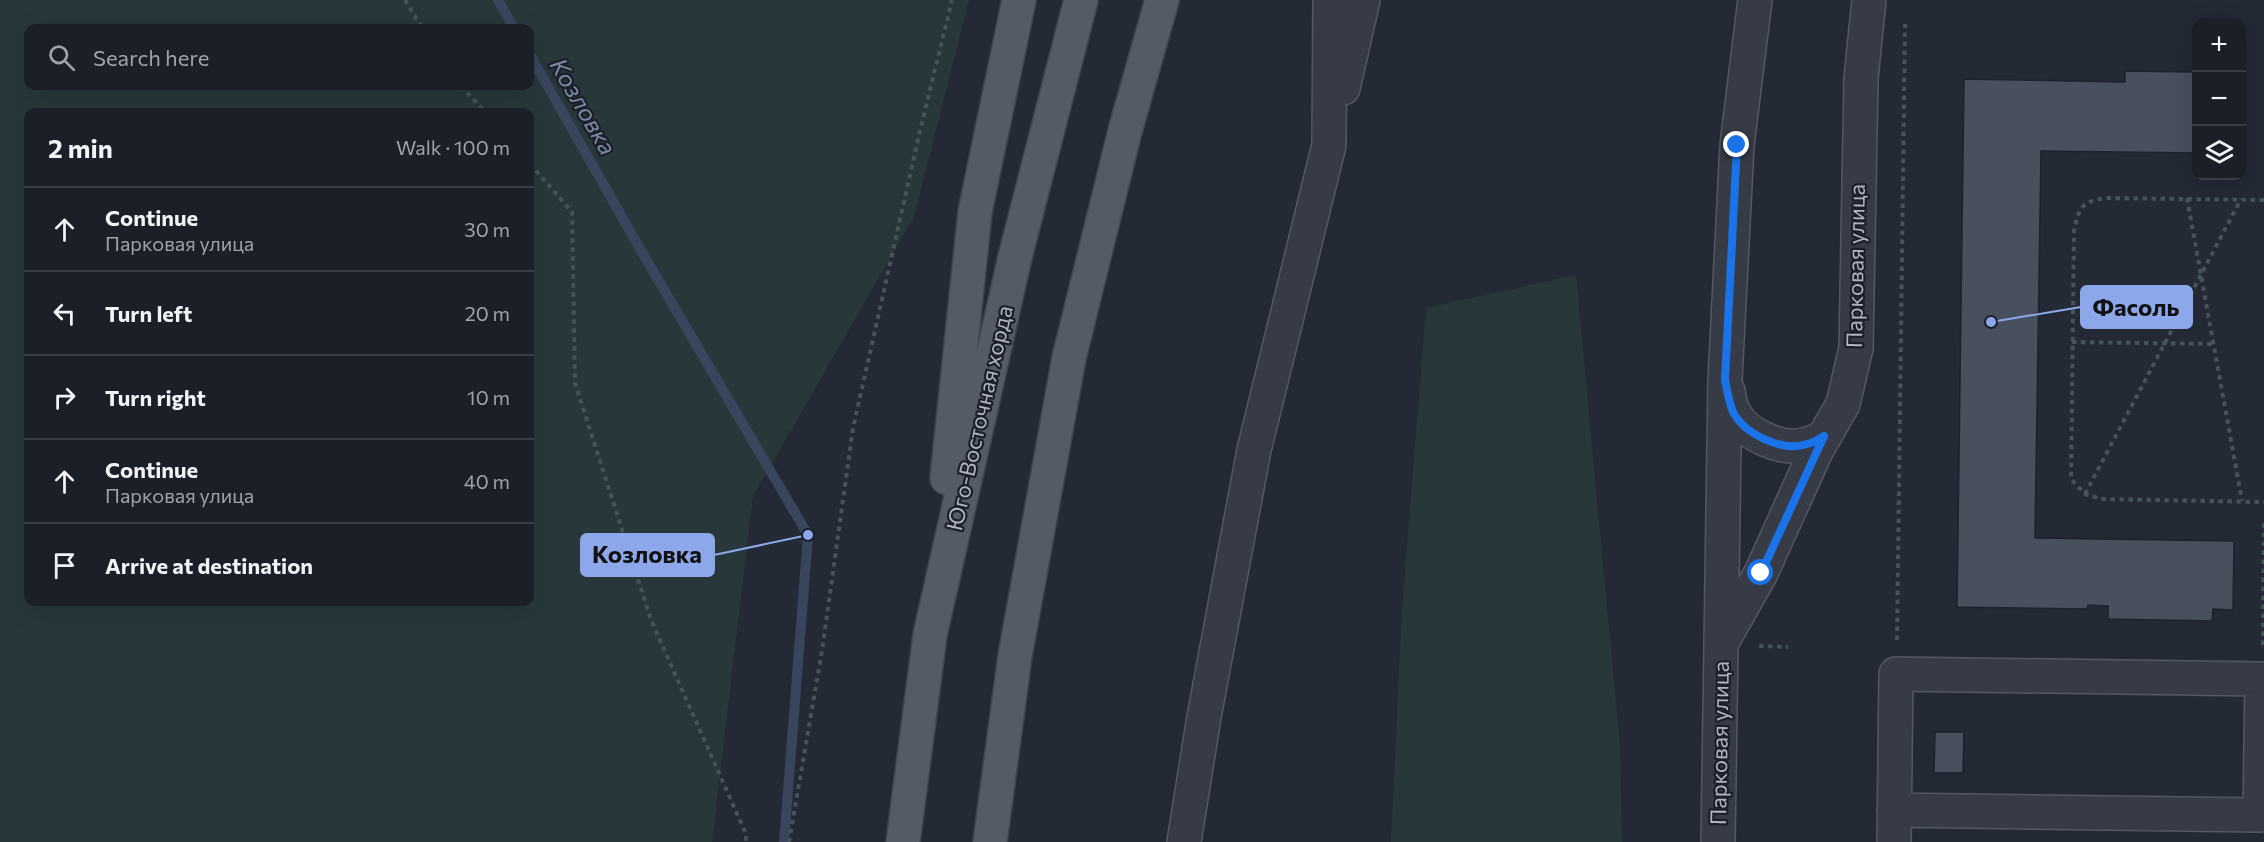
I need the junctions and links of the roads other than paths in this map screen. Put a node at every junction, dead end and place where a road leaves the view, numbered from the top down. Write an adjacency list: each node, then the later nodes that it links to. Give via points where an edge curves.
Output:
1 (1019, 0): 11 (main road, via 975,212)
2 (1081, 0): 11 (main road, Юго-Восточная хорда, via 1015,257)
3 (1162, 0): 15 (main road, via 1125,130 1069,358 1015,656)
4 (1330, 0): 8 (street)
5 (1363, 0): 8 (street)
6 (1755, 0): 9 (street, Парковая улица, via 1737,145)
7 (1869, 0): 10 (street, Парковая улица, via 1857,181 1856,348 1843,404)
8 (1329, 145): 16 (street, via 1254,450)
9 (1725, 380): 10 (street, via 1733,412 1745,428 1766,440 1806,445); 12 (street, Парковая улица)
10 (1824, 436): 12 (street, Парковая улица, via 1761,573)
11 (930, 635): 14 (main road, Юго-Восточная хорда)
12 (1720, 645): 17 (street, Парковая улица)
13 (1894, 810): 13 (street, via 1896,674 2262,679 2260,815); 18 (street)
14 (903, 842)
15 (990, 842)
16 (1184, 842)
17 (1718, 842)
18 (1894, 842)

